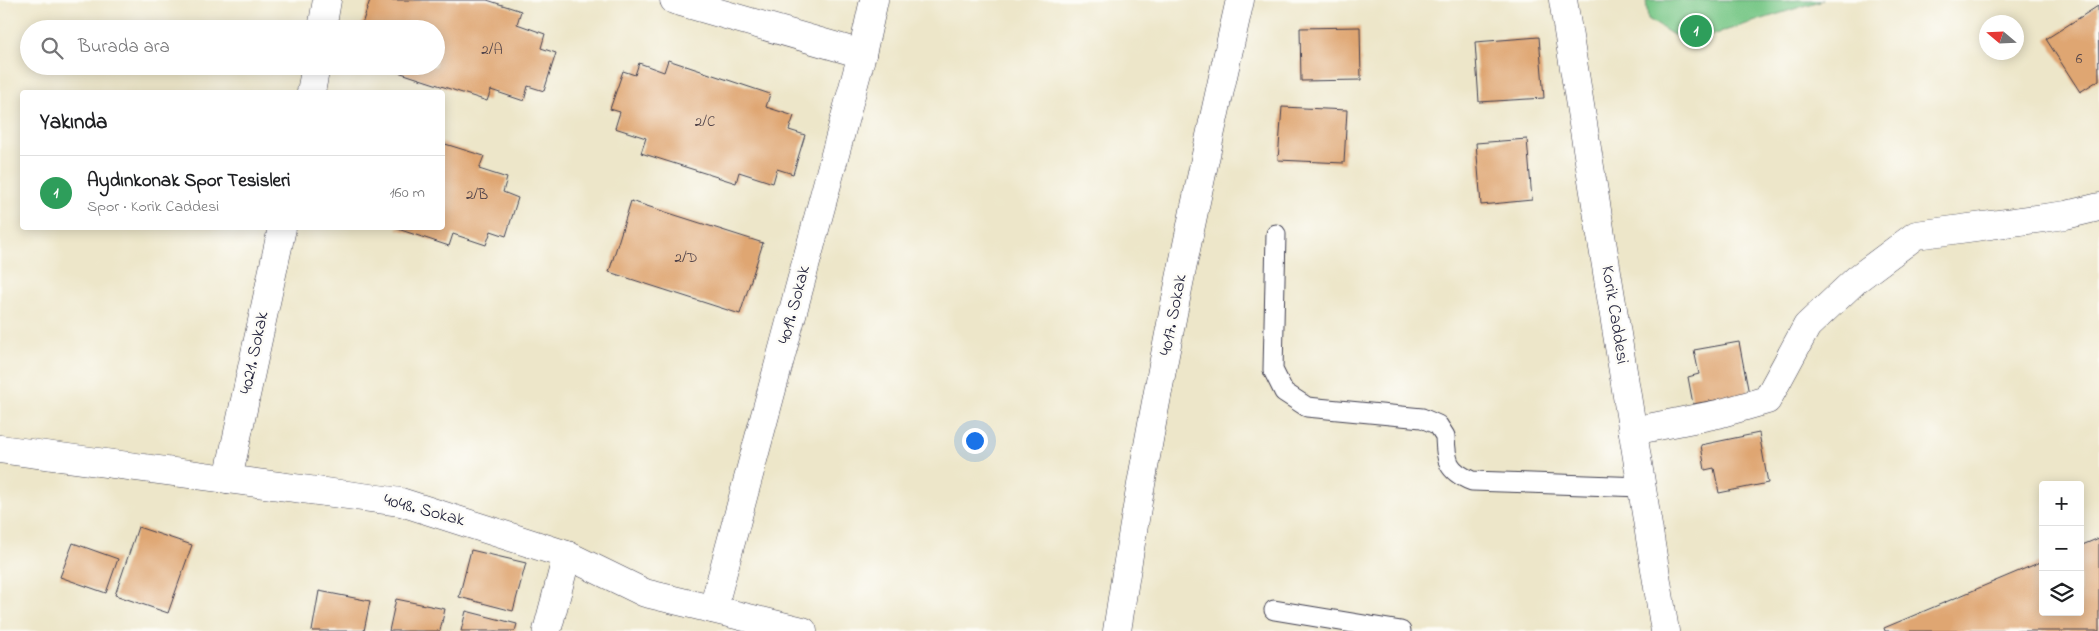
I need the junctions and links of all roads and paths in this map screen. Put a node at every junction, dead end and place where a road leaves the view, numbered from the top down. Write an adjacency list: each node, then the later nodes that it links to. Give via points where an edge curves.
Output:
1 (327, 0): 6 (street)
2 (674, 0): 7 (street)
3 (874, 0): 7 (street, 4019. Sokak)
4 (1240, 0): 22 (street, 4017. Sokak, via 1206,150 1134,518)
5 (1562, 0): 13 (street, Korik Caddesi)
6 (324, 20)
7 (862, 54): 18 (street, 4019. Sokak)
8 (314, 75): 9 (street)
9 (311, 90)
10 (2099, 207): 13 (street, via 2066,215 1916,235 1857,279 1807,326 1767,400 1718,414)
11 (282, 230): 15 (street, 4021. Sokak)
12 (1276, 234): 16 (lane, via 1273,370 1284,392 1294,401 1306,407 1431,421 1445,436 1449,464 1462,477 1472,481)
13 (1633, 431): 16 (street, Korik Caddesi)
14 (0, 449): 15 (street, 4048. Sokak)
15 (228, 479): 17 (street, 4048. Sokak, via 401,502)
16 (1642, 488): 24 (street, Korik Caddesi)
17 (567, 555): 18 (street, 4048. Sokak, via 645,592); 20 (street)
18 (713, 609): 21 (street, 4048. Sokak)
19 (1274, 610): 23 (lane)
20 (547, 631)
21 (803, 631)
22 (1116, 631)
23 (1401, 631)
24 (1665, 631)

